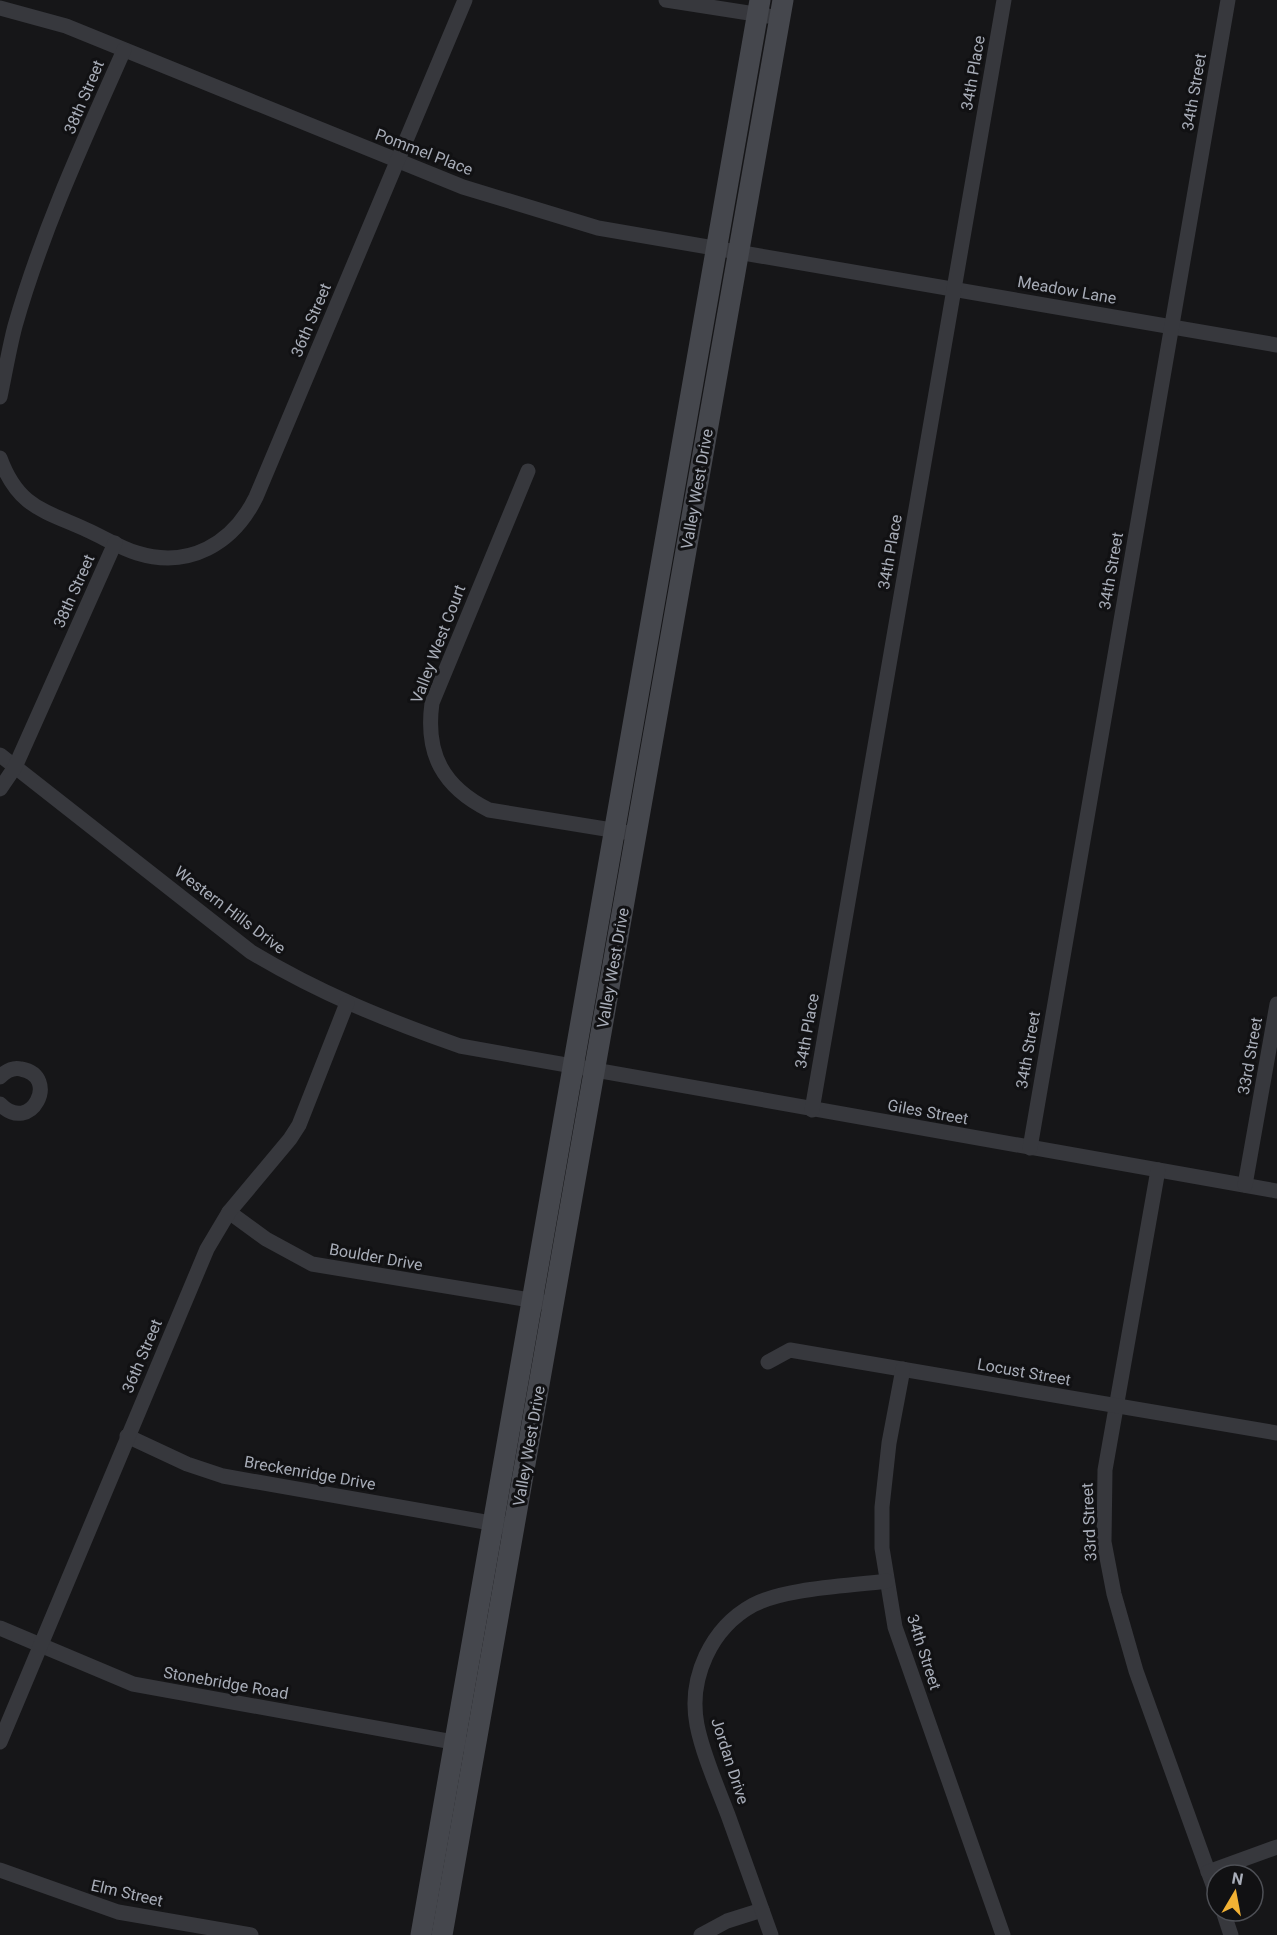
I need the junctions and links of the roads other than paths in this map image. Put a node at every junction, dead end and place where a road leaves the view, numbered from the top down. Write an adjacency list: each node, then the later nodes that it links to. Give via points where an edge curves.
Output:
1 (465, 0): 9 (street, 36th Street)
2 (666, 0): 5 (street)
3 (1004, 0): 13 (street, 34th Place)
4 (1228, 0): 14 (street, 34th Street)
5 (759, 7): 7 (street); 10 (main road, Valley West Drive)
6 (0, 8): 8 (street, Pommel Place, via 66,26)
7 (781, 9): 11 (main road, Valley West Drive)
8 (124, 50): 9 (street, Pommel Place); 16 (street, 38th Street, via 63,190 27,289)
9 (398, 161): 10 (street, Pommel Place, via 463,187 598,228); 19 (street, 36th Street, via 248,514 221,542 186,557 166,559 136,553)
10 (716, 248): 11 (street, Pommel Place); 23 (main road, Valley West Drive)
11 (739, 251): 12 (street, Pommel Place); 24 (main road, Valley West Drive)
12 (852, 270): 13 (street, Meadow Lane)
13 (954, 288): 14 (street, Meadow Lane); 33 (street, 34th Place)
14 (1172, 326): 15 (street, Meadow Lane); 34 (street, 34th Street)
15 (1277, 345)
16 (0, 397)
17 (0, 458): 19 (street, 38th Street, via 8,478 27,503)
18 (528, 471): 23 (street, Valley West Court, via 432,703 431,740 445,775 472,801 489,810)
19 (115, 543): 21 (street, 38th Street)
20 (0, 755): 21 (street, Western Hills Drive)
21 (15, 766): 22 (street, 38th Street); 25 (street, Western Hills Drive, via 251,952)
22 (0, 789)
23 (612, 831): 24 (street, Valley West Court); 28 (main road, Valley West Drive)
24 (636, 834): 30 (main road, Valley West Drive)
25 (347, 1003): 28 (street, Western Hills Drive, via 460,1046); 38 (street, 36th Street, via 298,1125)
26 (1277, 1004): 36 (street, 33rd Street)
27 (0, 1065): 29 (street)
28 (572, 1067): 30 (street, Giles Street); 39 (main road, Valley West Drive)
29 (18, 1068): 31 (street); 32 (street, via 29,1071 39,1082 37,1103 22,1113 13,1113)
30 (595, 1071): 33 (street, Giles Street); 40 (main road, Valley West Drive)
31 (0, 1077)
32 (0, 1104)
33 (812, 1110): 34 (street, Giles Street)
34 (1030, 1148): 35 (street, Giles Street)
35 (1158, 1170): 36 (street, Giles Street); 43 (street, 33rd Street)
36 (1245, 1185): 37 (street, Giles Street)
37 (1277, 1191)
38 (229, 1212): 39 (street, Boulder Drive, via 266,1239 312,1264); 45 (street, 36th Street, via 207,1250)
39 (532, 1300): 40 (street, Boulder Drive); 46 (main road, Valley West Drive)
40 (554, 1304): 47 (main road, Valley West Drive)
41 (768, 1362): 42 (street, Locust Street, via 790,1350)
42 (903, 1369): 43 (street, Locust Street); 48 (street, 34th Street, via 883,1496)
43 (1116, 1406): 44 (street, Locust Street); 55 (street, 33rd Street, via 1103,1506 1104,1542 1113,1594 1136,1671)
44 (1277, 1433)
45 (127, 1436): 46 (street, Breckenridge Drive, via 223,1476); 50 (street, 36th Street)
46 (493, 1523): 47 (street, Breckenridge Drive); 52 (main road, Valley West Drive)
47 (514, 1527): 53 (main road, Valley West Drive)
48 (887, 1581): 58 (street, Jordan Drive, via 775,1596 753,1605 726,1627 706,1655 696,1688 697,1723); 64 (street, 34th Street, via 895,1627)
49 (0, 1628): 50 (street, Stonebridge Road)
50 (40, 1645): 51 (street, 36th Street); 52 (street, Stonebridge Road, via 133,1684)
51 (0, 1742)
52 (454, 1743): 53 (street, Stonebridge Road); 60 (main road, Valley West Drive)
53 (476, 1746): 61 (main road, Valley West Drive)
54 (1277, 1847): 56 (street)
55 (1206, 1863)
56 (1233, 1863)
57 (0, 1870): 59 (street, Elm Street, via 118,1912)
58 (762, 1910): 62 (street, via 727,1921); 63 (street, Jordan Drive)
59 (251, 1935)
60 (421, 1935)
61 (442, 1935)
62 (701, 1935)
63 (771, 1935)
64 (1003, 1935)

